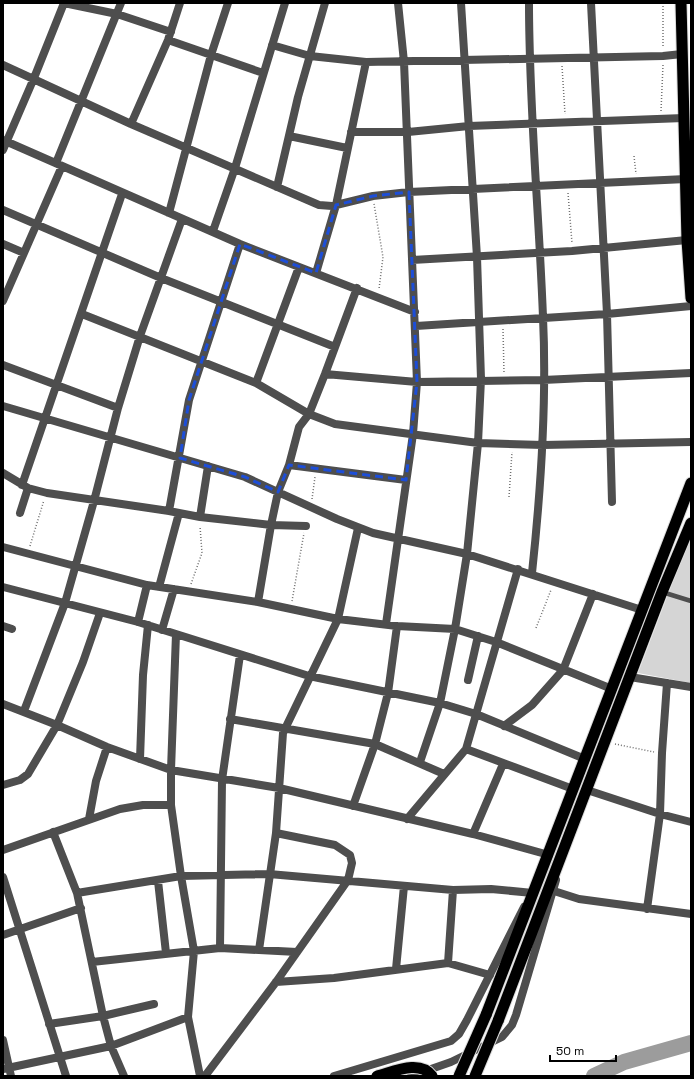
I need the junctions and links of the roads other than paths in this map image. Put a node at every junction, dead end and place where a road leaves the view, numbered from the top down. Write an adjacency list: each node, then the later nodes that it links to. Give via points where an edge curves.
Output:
1 (121, 3): 11 (street)
2 (180, 3): 12 (street)
3 (228, 3): 16 (street)
4 (285, 3): 14 (street)
5 (325, 3): 17 (street)
6 (398, 3): 22 (street)
7 (462, 3): 19 (street)
8 (529, 3): 20 (street)
9 (591, 3): 18 (street)
10 (681, 3): 15 (highway)
11 (117, 14): 12 (street); 25 (street, via 64,3); 26 (street)
12 (171, 32): 13 (street)
13 (168, 40): 16 (street); 29 (street)
14 (272, 45): 17 (street); 24 (street)
15 (682, 54): 18 (street); 27 (highway)
16 (212, 55): 24 (street); 36 (street)
17 (310, 56): 21 (street); 34 (street)
18 (593, 56): 20 (street); 28 (street)
19 (464, 59): 20 (street); 22 (street); 31 (street)
20 (529, 59): 30 (street)
21 (366, 62): 22 (street); 32 (street)
22 (404, 62): 33 (street)
23 (3, 65): 25 (street)
24 (263, 73): 40 (street)
25 (34, 78): 26 (street); 35 (street)
26 (80, 101): 29 (street); 38 (street)
27 (684, 118): 28 (street); 39 (highway)
28 (596, 120): 30 (street); 42 (street)
29 (131, 124): 36 (street)
30 (533, 124): 31 (street); 43 (street)
31 (469, 126): 33 (street); 45 (street)
32 (351, 132): 33 (street); 37 (street)
33 (408, 132): 46 (street)
34 (289, 136): 37 (street); 44 (street)
35 (4, 144): 38 (street)
36 (186, 146): 40 (street); 50 (street)
37 (347, 148): 48 (street)
38 (59, 165): 47 (street); 52 (street)
39 (689, 167): 41 (highway)
40 (235, 168): 44 (street); 53 (street)
41 (686, 179): 42 (street); 54 (highway)
42 (599, 183): 43 (street); 57 (street)
43 (535, 186): 45 (street); 60 (street)
44 (277, 187): 48 (street, via 319,205)
45 (472, 190): 46 (street); 61 (street)
46 (409, 192): 48 (street, via 373,196); 62 (street)
47 (122, 194): 50 (street); 58 (street)
48 (336, 205): 64 (street)
49 (3, 210): 52 (street)
50 (169, 213): 51 (street)
51 (182, 218): 53 (street); 65 (street)
52 (36, 224): 58 (street); 59 (street)
53 (213, 231): 56 (street)
54 (687, 240): 57 (street); 67 (highway)
55 (3, 244): 59 (street)
56 (240, 244): 63 (street); 69 (street)
57 (604, 248): 60 (street); 73 (street)
58 (102, 251): 65 (street); 72 (street)
59 (24, 252): 68 (street)
60 (539, 253): 61 (street); 74 (street)
61 (477, 257): 62 (street); 75 (street)
62 (412, 260): 71 (street)
63 (299, 267): 64 (street); 76 (street)
64 (316, 273): 66 (street)
65 (161, 278): 69 (street); 78 (street)
66 (356, 288): 71 (street); 79 (street)
67 (691, 298)
68 (3, 301)
69 (222, 302): 76 (street); 80 (street)
70 (691, 306): 73 (street)
71 (415, 312): 77 (street)
72 (82, 314): 78 (street); 89 (street)
73 (607, 314): 74 (street); 84 (street)
74 (543, 318): 75 (street); 86 (street)
75 (480, 322): 77 (street); 85 (street)
76 (278, 323): 79 (street); 88 (street)
77 (416, 326): 87 (street)
78 (140, 336): 80 (street); 91 (street)
79 (335, 347): 83 (street)
80 (202, 360): 88 (street); 100 (street, via 185,413)
81 (3, 365): 89 (street)
82 (691, 373): 84 (street)
83 (325, 374): 87 (street); 92 (street)
84 (608, 378): 86 (street); 99 (street)
85 (481, 380): 86 (street); 87 (street); 97 (street)
86 (543, 380): 98 (street)
87 (417, 382): 94 (street)
88 (256, 383): 92 (street)
89 (56, 384): 91 (street); 93 (street)
90 (3, 406): 93 (street)
91 (118, 408): 95 (street)
92 (309, 414): 94 (street, via 335,424); 101 (street, via 299,427)
93 (44, 418): 95 (street); 106 (street)
94 (413, 434): 97 (street); 104 (street)
95 (110, 437): 100 (street); 108 (street)
96 (691, 442): 99 (street)
97 (478, 443): 98 (street); 120 (street)
98 (543, 445): 99 (street); 123 (street)
99 (611, 445): 109 (street)
100 (180, 458): 102 (street); 110 (street)
101 (289, 465): 104 (street); 107 (street)
102 (208, 466): 107 (street, via 245,477); 113 (street)
103 (3, 473): 106 (street)
104 (406, 480): 118 (street)
105 (691, 483): 133 (highway)
106 (25, 486): 108 (street, via 47,493); 111 (street)
107 (278, 492): 115 (street); 117 (street)
108 (94, 501): 110 (street); 121 (street)
109 (612, 502)
110 (169, 511): 112 (street)
111 (20, 513)
112 (179, 513): 113 (street); 126 (street)
113 (200, 517): 115 (street)
114 (691, 522): 128 (highway)
115 (271, 525): 116 (street); 131 (street)
116 (306, 526)
117 (358, 528): 118 (street); 135 (street)
118 (397, 539): 120 (street); 137 (street)
119 (3, 547): 121 (street)
120 (467, 554): 122 (street); 142 (street)
121 (76, 567): 124 (street); 132 (street)
122 (518, 570): 123 (street); 146 (street)
123 (532, 574): 129 (street)
124 (147, 586): 126 (street); 136 (street)
125 (3, 587): 132 (street)
126 (159, 587): 127 (street)
127 (174, 589): 131 (street); 143 (street)
128 (662, 592): 130 (lane); 150 (highway)
129 (593, 594): 133 (street); 148 (street)
130 (691, 601)
131 (258, 602): 135 (street)
132 (65, 603): 134 (street); 158 (street)
133 (642, 610): 154 (highway)
134 (100, 612): 136 (street); 161 (street, via 81,668)
135 (338, 619): 137 (street); 149 (street)
136 (138, 622): 138 (street)
137 (386, 624): 140 (street)
138 (148, 625): 143 (street); 167 (street)
139 (3, 626): 141 (street)
140 (397, 626): 142 (street); 155 (street)
141 (12, 629)
142 (455, 629): 145 (street); 156 (street)
143 (162, 630): 144 (street)
144 (176, 634): 147 (street); 171 (street)
145 (478, 636): 146 (street); 151 (street)
146 (496, 642): 148 (street); 159 (street)
147 (240, 655): 149 (street); 160 (street)
148 (563, 670): 154 (street); 162 (street, via 532,705)
149 (309, 676): 155 (street); 163 (street)
150 (630, 677): 152 (street); 177 (highway)
151 (468, 680)
152 (667, 683): 153 (street); 180 (street)
153 (691, 687)
154 (612, 689): 168 (highway)
155 (388, 693): 156 (street); 164 (street)
156 (440, 703): 159 (street); 169 (street)
157 (3, 704): 158 (street)
158 (24, 711): 161 (street)
159 (476, 714): 162 (street); 166 (street)
160 (230, 719): 163 (street); 173 (street)
161 (57, 725): 165 (street); 174 (street, via 28,774 20,780)
162 (504, 726): 168 (street)
163 (285, 728): 164 (street); 175 (street)
164 (375, 744): 169 (street); 179 (street)
165 (107, 747): 167 (street); 181 (street, via 96,780)
166 (466, 749): 170 (street); 172 (street)
167 (140, 759): 171 (street)
168 (585, 759): 176 (highway)
169 (420, 762): 172 (street)
170 (503, 764): 176 (street); 186 (street)
171 (171, 770): 173 (street); 178 (street)
172 (444, 774): 182 (street)
173 (222, 780): 175 (street); 190 (street)
174 (3, 785)
175 (279, 788): 179 (street); 185 (street)
176 (573, 789): 188 (highway)
177 (587, 790): 180 (street); 189 (highway)
178 (171, 805): 181 (street, via 133,806); 192 (street)
179 (353, 806): 182 (street)
180 (660, 814): 183 (street); 202 (street)
181 (89, 819): 184 (street)
182 (407, 819): 186 (street)
183 (691, 822)
184 (52, 832): 187 (street); 199 (street)
185 (276, 833): 191 (street); 195 (street, via 329,843 341,848 351,859 352,868)
186 (473, 834): 188 (street)
187 (3, 850)
188 (549, 855): 200 (highway)
189 (559, 860): 198 (street); 233 (highway, bridge)
190 (222, 874): 191 (street); 192 (street); 206 (street)
191 (269, 874): 195 (street); 207 (street)
192 (180, 876): 194 (street); 208 (street)
193 (3, 877): 204 (street)
194 (158, 880): 199 (street); 210 (street)
195 (348, 880): 196 (street); 209 (street)
196 (404, 886): 197 (street); 213 (street)
197 (453, 890): 200 (street, via 491,889); 212 (street)
198 (554, 891): 202 (street); 230 (street, via 516,1015 506,1033 451,1062)
199 (77, 893): 201 (street)
200 (533, 893): 214 (street, via 514,924); 232 (highway, bridge, via 486,1015)
201 (81, 908): 204 (street); 211 (street)
202 (647, 909): 203 (street)
203 (691, 914)
204 (19, 929): 205 (street); 219 (street)
205 (3, 935)
206 (220, 948): 207 (street); 208 (street)
207 (259, 950): 209 (street)
208 (194, 951): 210 (street); 218 (street)
209 (296, 952): 215 (street)
210 (166, 953): 211 (street)
211 (92, 962): 217 (street)
212 (448, 963): 213 (street); 214 (street)
213 (396, 969): 215 (street, via 334,978)
214 (490, 975): 228 (street, via 459,1034 451,1041)
215 (276, 982): 227 (street)
216 (154, 1004): 217 (street)
217 (103, 1016): 219 (street); 221 (street)
218 (188, 1017): 221 (street); 226 (street)
219 (49, 1024): 222 (street)
220 (3, 1040): 223 (street)
221 (111, 1046): 222 (street); 225 (street)
222 (60, 1057): 223 (street); 224 (street)
223 (8, 1071)
224 (66, 1076)
225 (124, 1076)
226 (200, 1076)
227 (205, 1076)
228 (334, 1076)
229 (377, 1076): 231 (highway, bridge, via 416,1067 429,1072)
230 (411, 1076)
231 (432, 1076)
232 (459, 1076)
233 (475, 1076)

